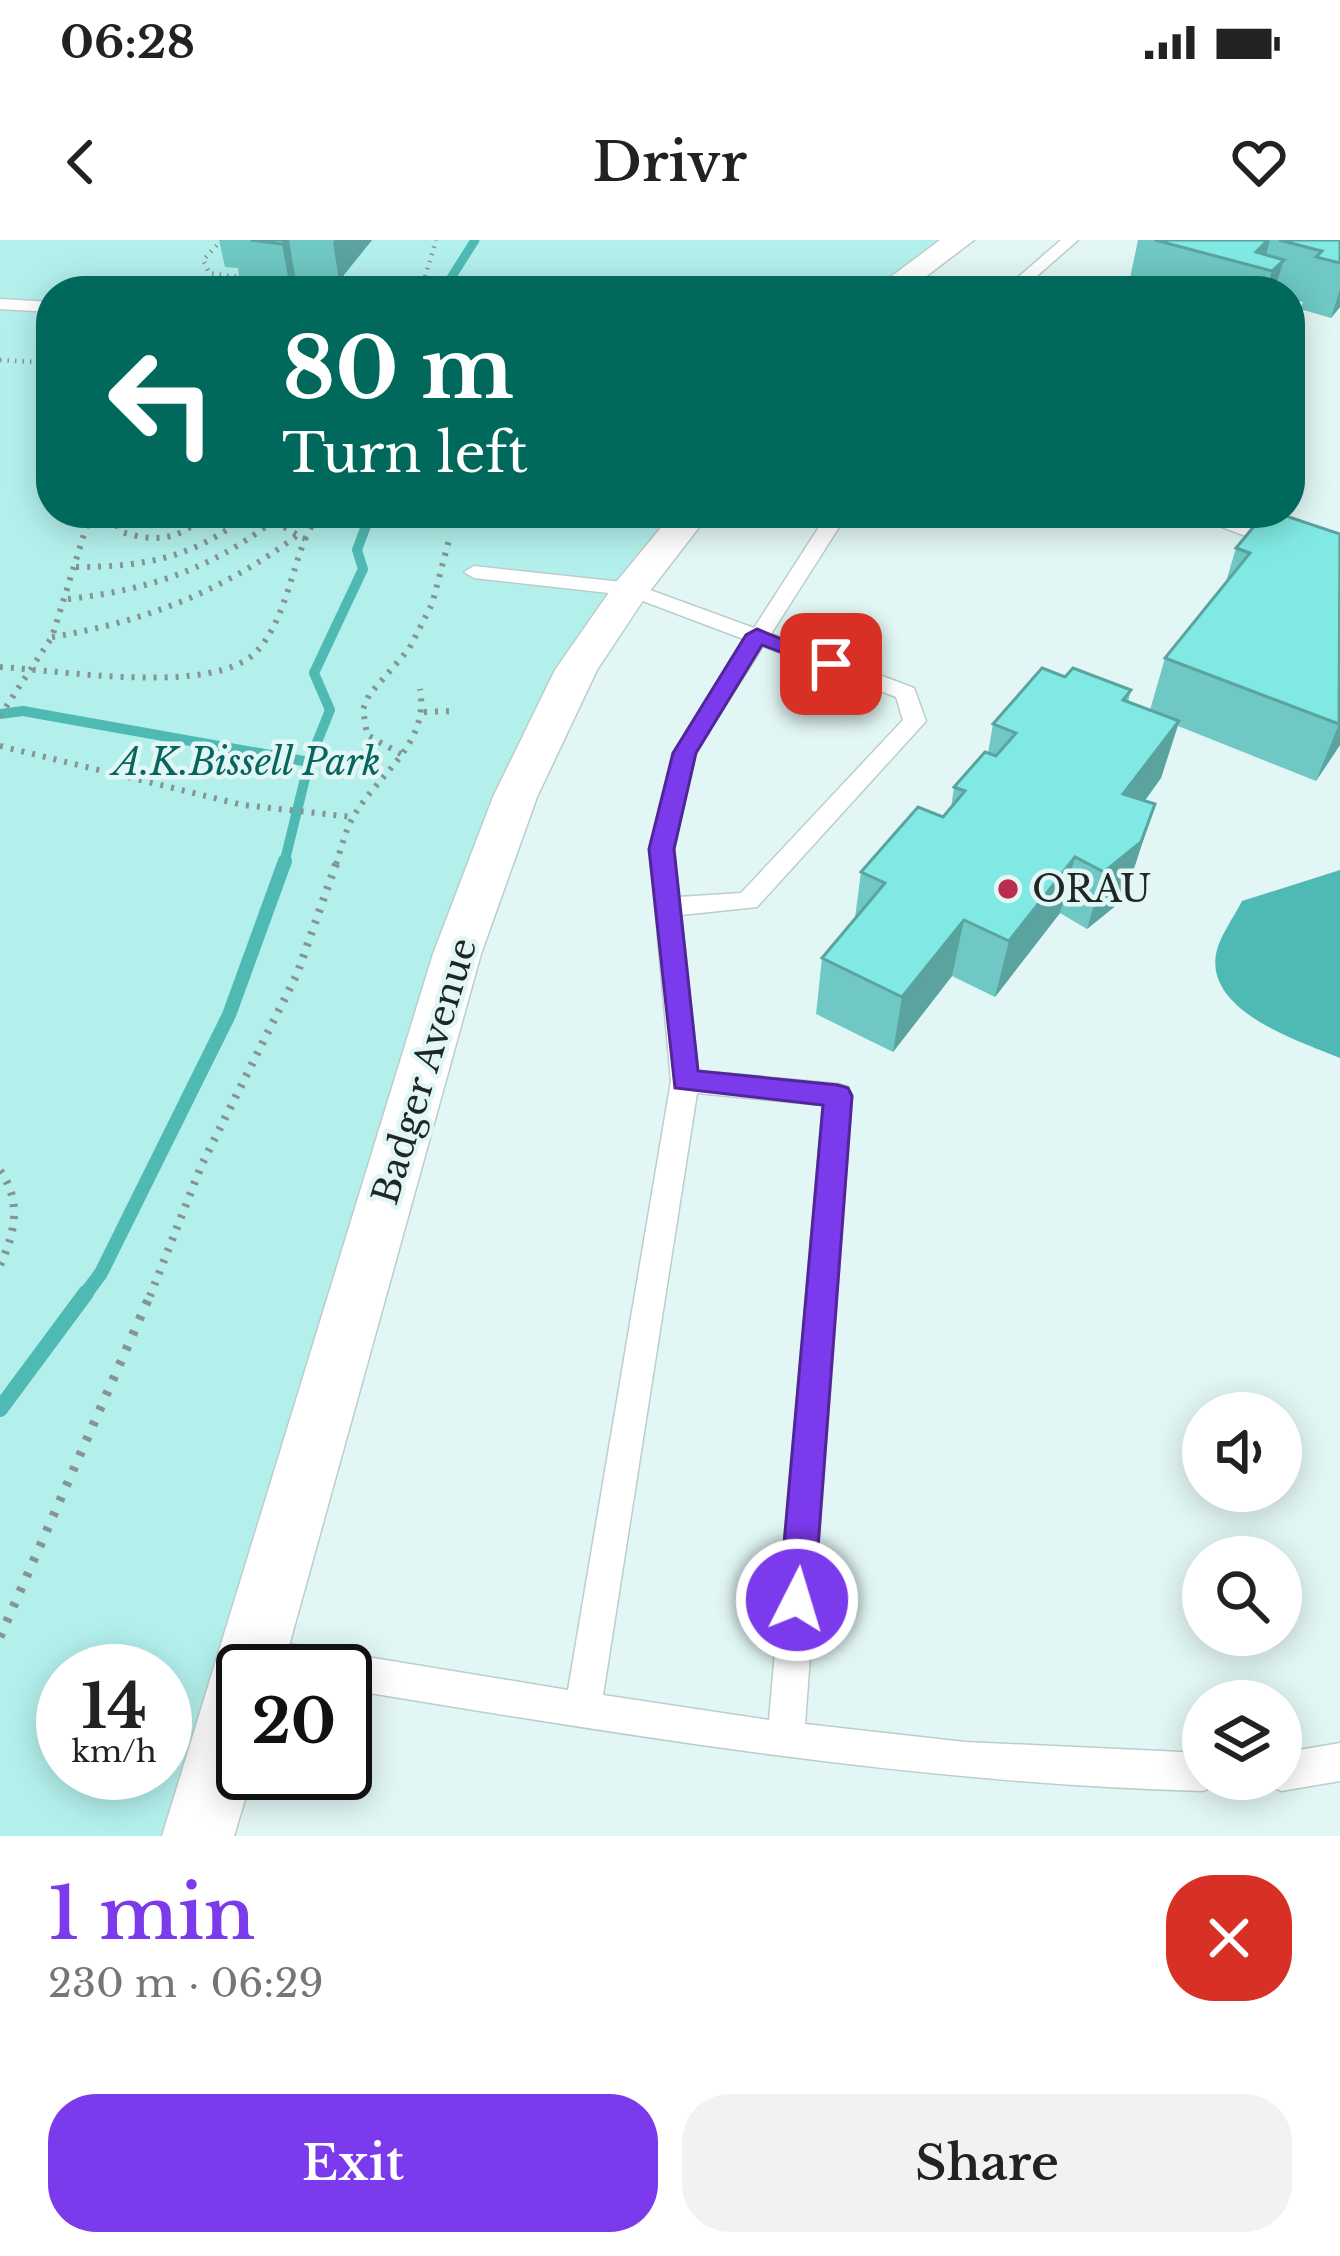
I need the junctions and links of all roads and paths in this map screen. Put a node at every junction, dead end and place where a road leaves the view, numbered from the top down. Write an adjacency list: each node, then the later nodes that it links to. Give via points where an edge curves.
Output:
1 (222, 240): 5 (path, via 203,260 209,273)
2 (436, 240): 6 (path)
3 (959, 240): 7 (street)
4 (1070, 240): 8 (lane)
5 (232, 276)
6 (426, 276)
7 (908, 276)
8 (1028, 276)
9 (3, 304): 10 (lane)
10 (36, 307)
11 (0, 360): 12 (path)
12 (36, 362)
13 (87, 528): 26 (path)
14 (118, 528): 15 (path, via 163,539)
15 (191, 528)
16 (233, 528): 26 (path, via 179,558)
17 (264, 528): 29 (path, via 179,580)
18 (287, 528): 23 (path)
19 (308, 528): 23 (path)
20 (680, 528): 28 (street, Badger Avenue)
21 (828, 528): 30 (lane)
22 (1236, 528): 25 (lane)
23 (302, 536): 31 (path, via 187,602); 33 (path, via 258,650 236,668 198,676)
24 (448, 540): 39 (path, via 432,604 363,710 367,735)
25 (1340, 565)
26 (76, 567): 29 (path)
27 (474, 572): 28 (lane)
28 (631, 589): 30 (lane); 46 (street, Badger Avenue, via 576,670 515,797 457,954)
29 (68, 599): 31 (path)
30 (757, 635): 41 (lane, via 684,753 662,849); 41 (lane, via 906,693 915,722 748,901)
31 (52, 637): 33 (path)
32 (0, 667): 33 (path)
33 (28, 668): 37 (path)
34 (421, 688): 36 (path)
35 (453, 711): 36 (path)
36 (424, 712): 39 (path)
37 (0, 716)
38 (0, 746): 40 (path, via 243,805)
39 (401, 754): 40 (path)
40 (353, 818): 45 (path, via 297,974 202,1164 128,1355)
41 (668, 908): 42 (lane)
42 (685, 1081): 48 (lane); 49 (lane, via 838,1096)
43 (0, 1171): 44 (path, via 16,1210)
44 (0, 1265)
45 (0, 1637)
46 (256, 1644)
47 (372, 1685): 48 (lane)
48 (583, 1708): 49 (lane)
49 (786, 1738): 52 (lane, via 1084,1772)
50 (1340, 1762): 51 (lane)
51 (1302, 1768)
52 (1182, 1772)
53 (216, 1777): 54 (street, Badger Avenue)
54 (198, 1836)

